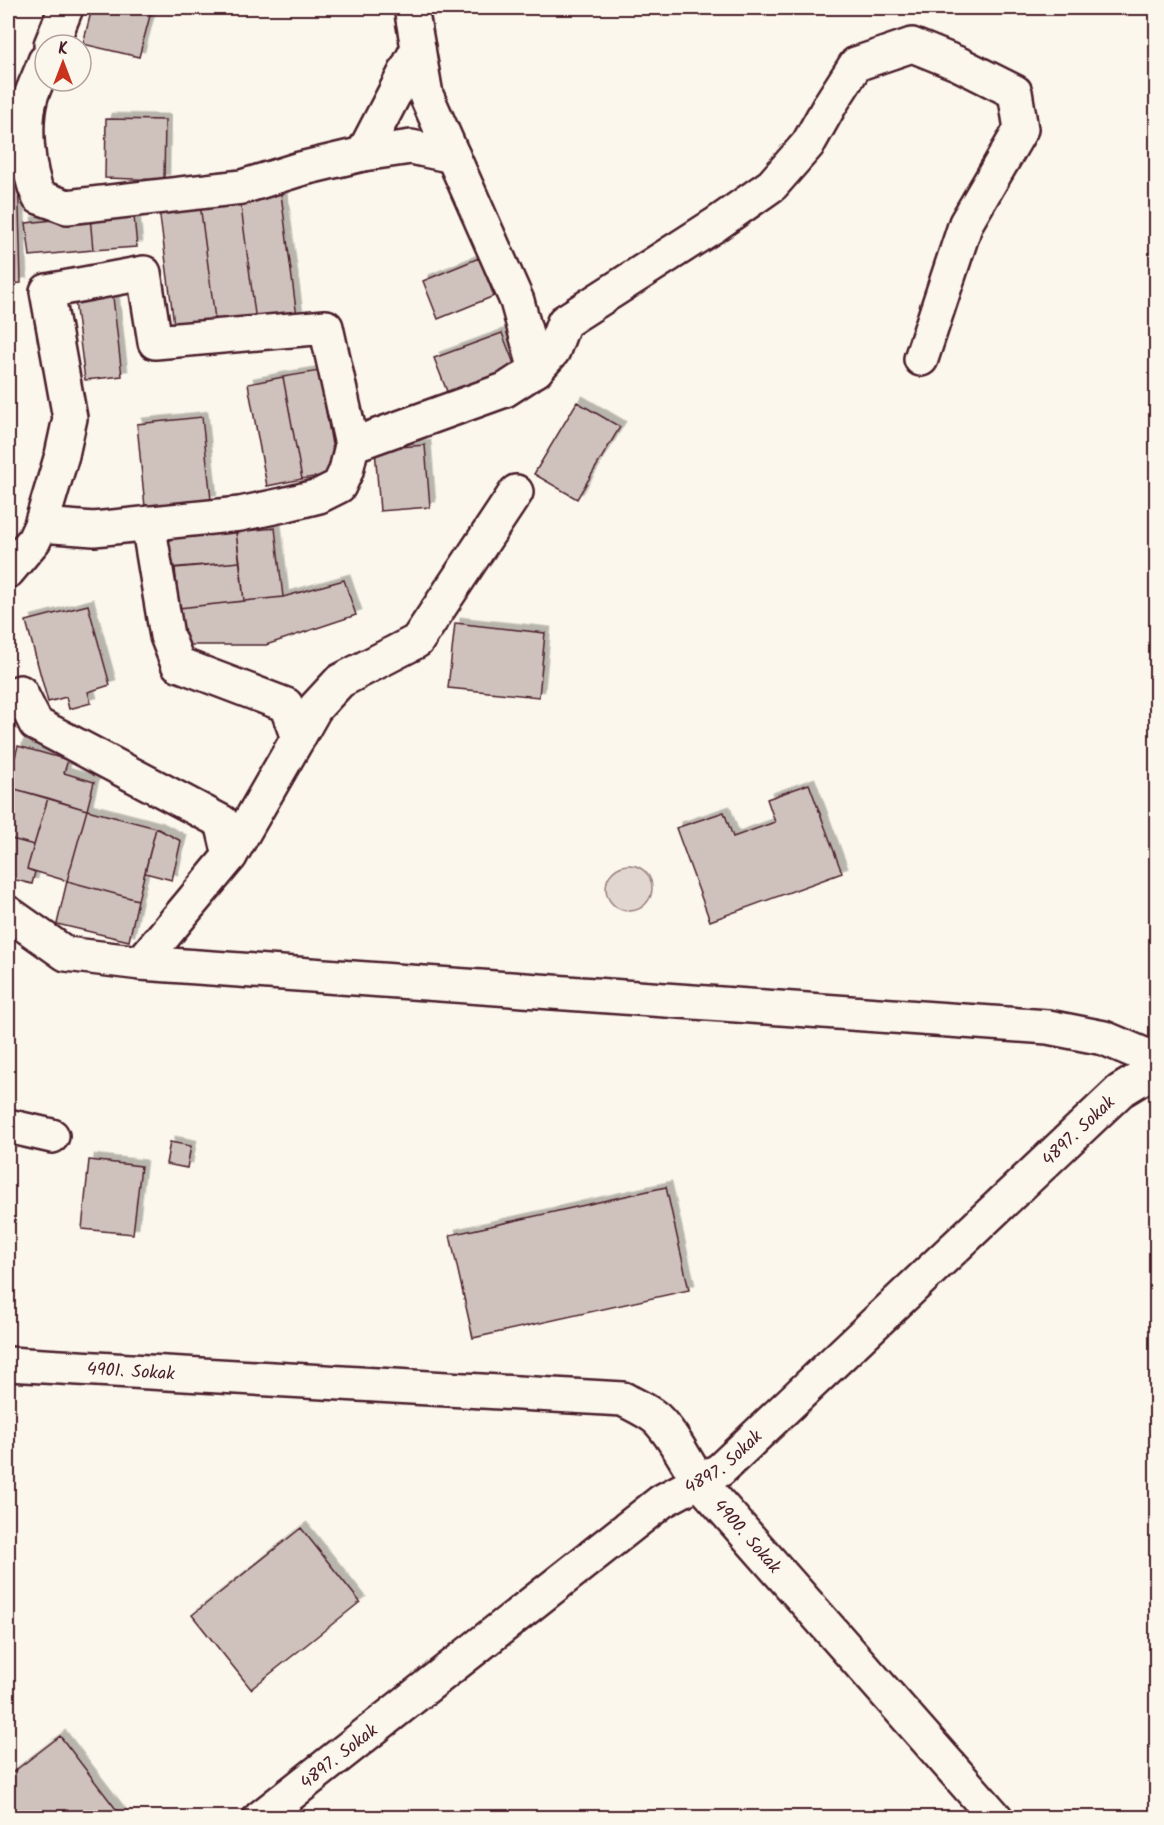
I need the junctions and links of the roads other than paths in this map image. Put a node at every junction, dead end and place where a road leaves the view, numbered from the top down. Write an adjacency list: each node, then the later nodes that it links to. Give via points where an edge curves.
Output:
1 (66, 8): 3 (street)
2 (413, 8): 4 (street)
3 (56, 33)
4 (418, 48): 6 (street); 7 (street, via 426,95)
5 (33, 93): 6 (street, via 28,123 28,163 33,185 39,197 67,207 242,187)
6 (363, 154): 7 (street, via 411,147)
7 (453, 156): 9 (street, via 518,301)
8 (921, 359): 9 (street, via 966,223 1021,129 1015,92 912,45 856,64 808,144 772,185 564,322 553,351)
9 (536, 370): 10 (street, via 505,390)
10 (352, 445): 12 (street, via 339,486 319,496 240,514); 13 (street, via 326,327 155,342 144,273 46,291 70,418)
11 (516, 492): 16 (street, via 417,641 340,681 315,708)
12 (148, 523): 13 (street, via 94,529); 16 (street, via 167,636 178,664 286,705)
13 (41, 525): 14 (street, via 34,540)
14 (8, 571)
15 (8, 705): 17 (street, via 20,692 36,724 222,822)
16 (298, 738): 17 (street)
17 (230, 856): 19 (street)
18 (8, 913): 19 (street, via 66,954)
19 (141, 963): 20 (street, via 1048,1027 1104,1038)
20 (1156, 1060)
21 (1156, 1069): 26 (street, 4897. Sokak, via 1120,1091 720,1470)
22 (8, 1126): 23 (street)
23 (52, 1136)
24 (8, 1364): 25 (street, 4901. Sokak)
25 (255, 1378): 26 (street, 4900. Sokak, via 623,1399 656,1418)
26 (699, 1481): 27 (street, 4897. Sokak, via 662,1501); 28 (street, 4900. Sokak)
27 (260, 1818)
28 (996, 1818)

